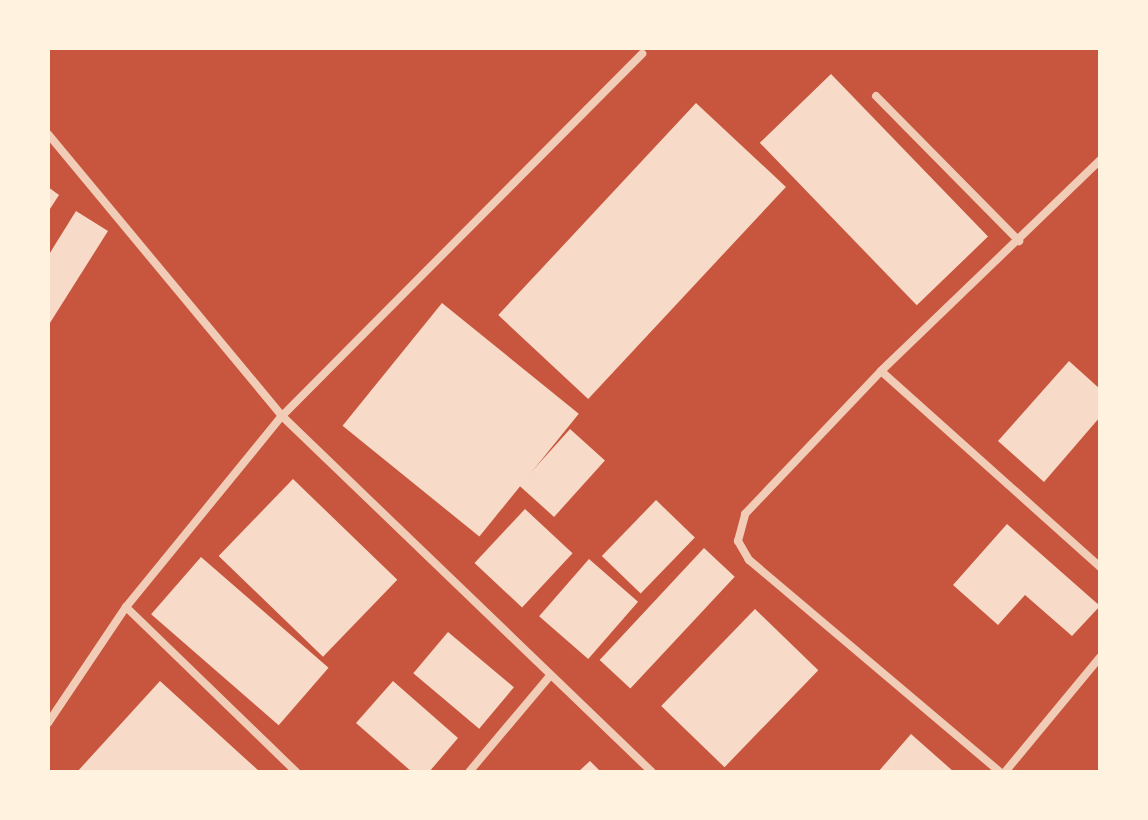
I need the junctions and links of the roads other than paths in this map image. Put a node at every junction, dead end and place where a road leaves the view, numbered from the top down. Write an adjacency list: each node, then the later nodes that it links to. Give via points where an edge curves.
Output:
1 (642, 54): 7 (street)
2 (876, 96): 5 (street)
3 (48, 134): 7 (street)
4 (1100, 160): 5 (street)
5 (1019, 241): 6 (street)
6 (881, 371): 8 (street); 16 (street, via 745,514 738,541 749,560)
7 (282, 416): 9 (street); 11 (street)
8 (1100, 567)
9 (126, 607): 12 (street); 13 (street)
10 (1100, 657): 16 (street)
11 (549, 677): 14 (street); 15 (street)
12 (48, 723)
13 (296, 772)
14 (469, 772)
15 (652, 772)
16 (1002, 772)

